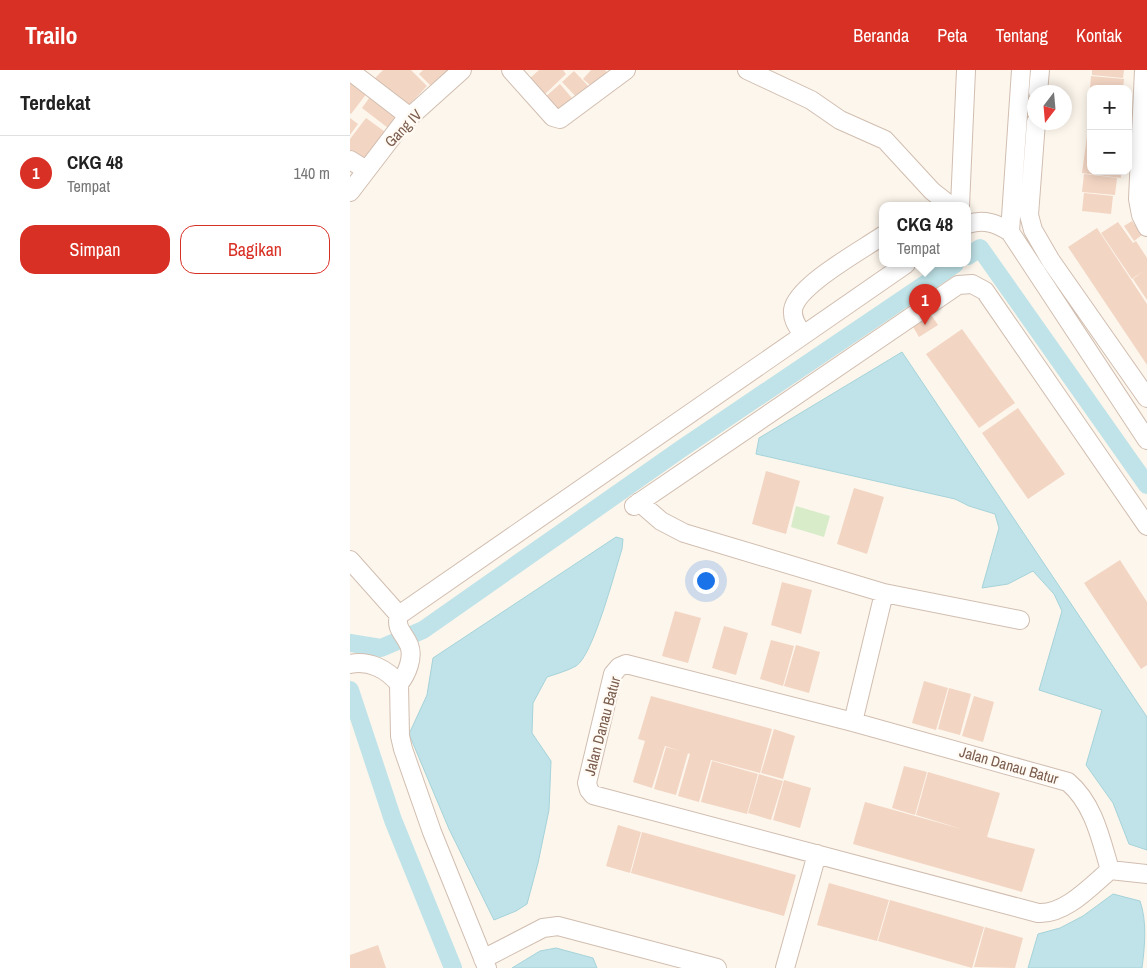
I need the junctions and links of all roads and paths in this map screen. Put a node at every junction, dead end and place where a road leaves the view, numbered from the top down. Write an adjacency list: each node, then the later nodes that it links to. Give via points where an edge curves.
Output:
1 (462, 70): 11 (street, Gang IV)
2 (747, 70): 17 (street, via 811,100 840,120 885,140)
3 (966, 70): 18 (street)
4 (1021, 70): 21 (street)
5 (1040, 70): 10 (street)
6 (1144, 70): 12 (street)
7 (350, 71): 11 (street)
8 (516, 72): 9 (street, via 554,117 560,119)
9 (617, 72)
10 (1039, 85)
11 (410, 117): 15 (street, Gang IV)
12 (1143, 126): 20 (street, via 1138,199)
13 (1035, 130): 23 (street, via 1029,215)
14 (350, 160): 15 (street)
15 (366, 170): 16 (street, Gang IV)
16 (350, 192)
17 (945, 202)
18 (960, 202)
19 (971, 223): 21 (street, via 984,221)
20 (1147, 227)
21 (1010, 232): 24 (street)
22 (879, 238): 26 (street, via 800,295 793,308 793,318)
23 (1040, 242): 24 (street); 27 (street)
24 (1025, 254): 28 (street)
25 (902, 267): 26 (street)
26 (803, 335): 33 (street)
27 (1147, 398)
28 (1147, 440)
29 (1147, 526): 31 (street, via 985,291 972,284 958,284 636,504 684,533)
30 (354, 569): 33 (street)
31 (884, 593): 32 (street); 36 (street)
32 (1020, 620)
33 (398, 621): 35 (street, via 410,646 406,676)
34 (356, 662): 35 (street, via 382,668)
35 (399, 684): 40 (street, via 403,749)
36 (854, 722): 37 (street, Jalan Danau Batur, via 626,664 619,666 613,674 588,783 593,794); 38 (street, Jalan Danau Batur, via 1068,782 1094,817)
37 (817, 854): 38 (street, Jalan Danau Batur, via 1046,913 1076,898); 42 (street)
38 (1110, 870): 39 (street)
39 (1147, 874)
40 (485, 964): 41 (street, via 543,928 558,926)
41 (717, 968)
42 (785, 968)

